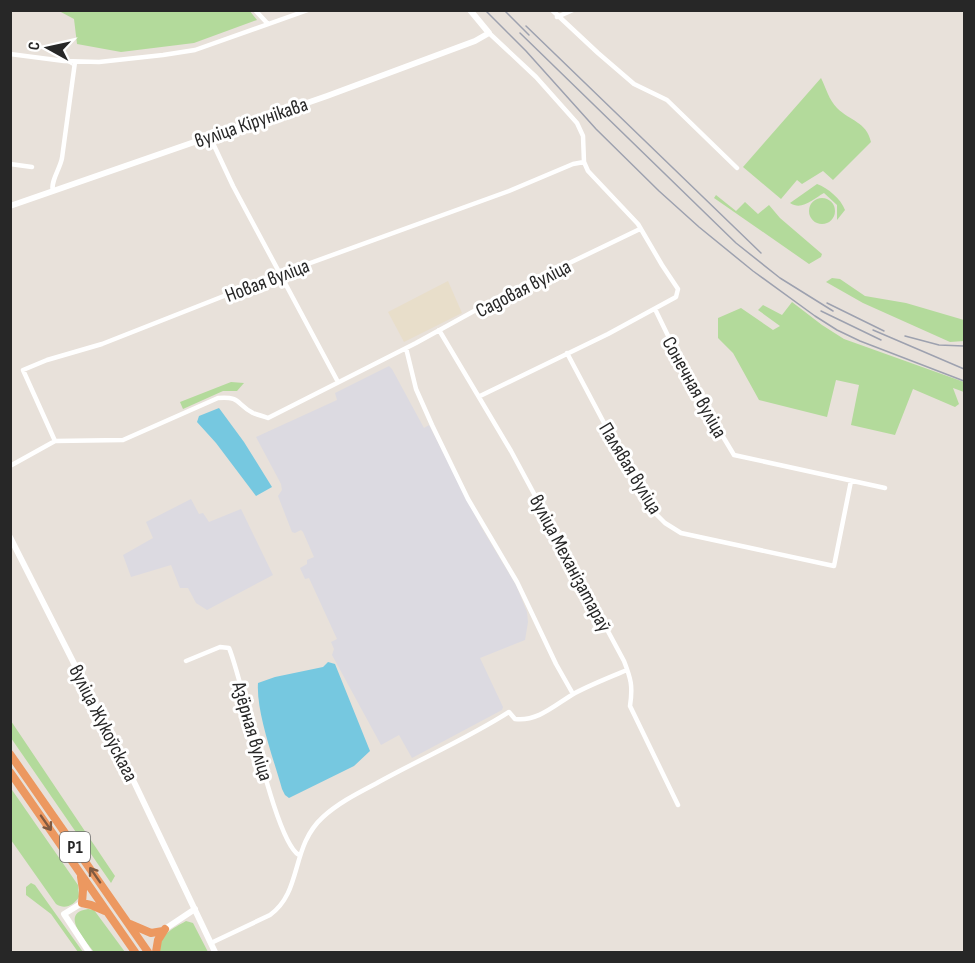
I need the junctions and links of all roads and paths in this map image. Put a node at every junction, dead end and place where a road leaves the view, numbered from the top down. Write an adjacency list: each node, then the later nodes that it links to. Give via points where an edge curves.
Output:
1 (255, 10): 7 (street)
2 (308, 10): 7 (street)
3 (470, 10): 8 (street)
4 (552, 10): 6 (street)
5 (573, 10): 6 (street)
6 (557, 16): 15 (street, via 634,84 667,100)
7 (268, 24): 10 (street, via 195,50 129,60)
8 (489, 33): 11 (street, вуліца Кірунікава, via 471,43); 12 (street, via 577,123 583,136)
9 (10, 54): 10 (street)
10 (75, 62): 16 (street, via 62,158)
11 (210, 137): 16 (street, вуліца Кірунікава); 19 (street)
12 (584, 162): 18 (street); 19 (street, Новая вуліца)
13 (10, 165): 14 (street)
14 (32, 167)
15 (738, 168)
16 (52, 191): 17 (street, вуліца Кірунікава)
17 (10, 206)
18 (640, 229): 20 (street, via 678,291 676,297); 21 (street, Садовая вуліца)
19 (280, 274): 24 (street); 26 (street, Новая вуліца, via 102,344 23,370)
20 (654, 309): 23 (street); 28 (street, Сонечная вуліца, via 692,385 734,454)
21 (439, 330): 22 (street, Садовая вуліца); 25 (street, вуліца Механізатараў)
22 (406, 348): 24 (street, Садовая вуліца); 33 (street, via 416,389 432,425)
23 (567, 353): 25 (street); 28 (street, Палявая вуліца, via 639,489 656,514 673,529 834,566)
24 (338, 382): 26 (street, Садовая вуліца, via 268,418 238,400 218,398 123,440)
25 (480, 396): 32 (street, вуліца Механізатараў)
26 (55, 441): 27 (street)
27 (10, 466)
28 (851, 481): 29 (street, Сонечная вуліца)
29 (885, 488)
30 (10, 537): 40 (street, вуліца Жукоўскага)
31 (186, 661): 37 (street, Азёрная вуліца, via 220,647 229,648 274,806 290,846)
32 (627, 670): 33 (street); 36 (street, вуліца Механізатараў, via 633,687 630,705)
33 (573, 694): 37 (street, via 525,720 515,719 509,712 355,795 315,825)
34 (10, 754): 42 (highway, Р1, one-way to 34)
35 (10, 772): 38 (highway, Р1, one-way to 38)
36 (678, 805)
37 (299, 855): 44 (street, via 288,895 279,909)
38 (80, 873): 39 (highway); 41 (highway, Р1)
39 (82, 903): 41 (highway); 45 (street, via 64,915)
40 (195, 909): 43 (street); 44 (street, вуліца Жукоўскага)
41 (108, 913): 46 (highway, Р1)
42 (128, 923): 43 (highway, via 147,932); 47 (highway, Р1)
43 (164, 930): 48 (highway)
44 (211, 943): 49 (street, вуліца Жукоўскага)
45 (89, 952)
46 (135, 952)
47 (148, 952)
48 (156, 952)
49 (215, 952)

